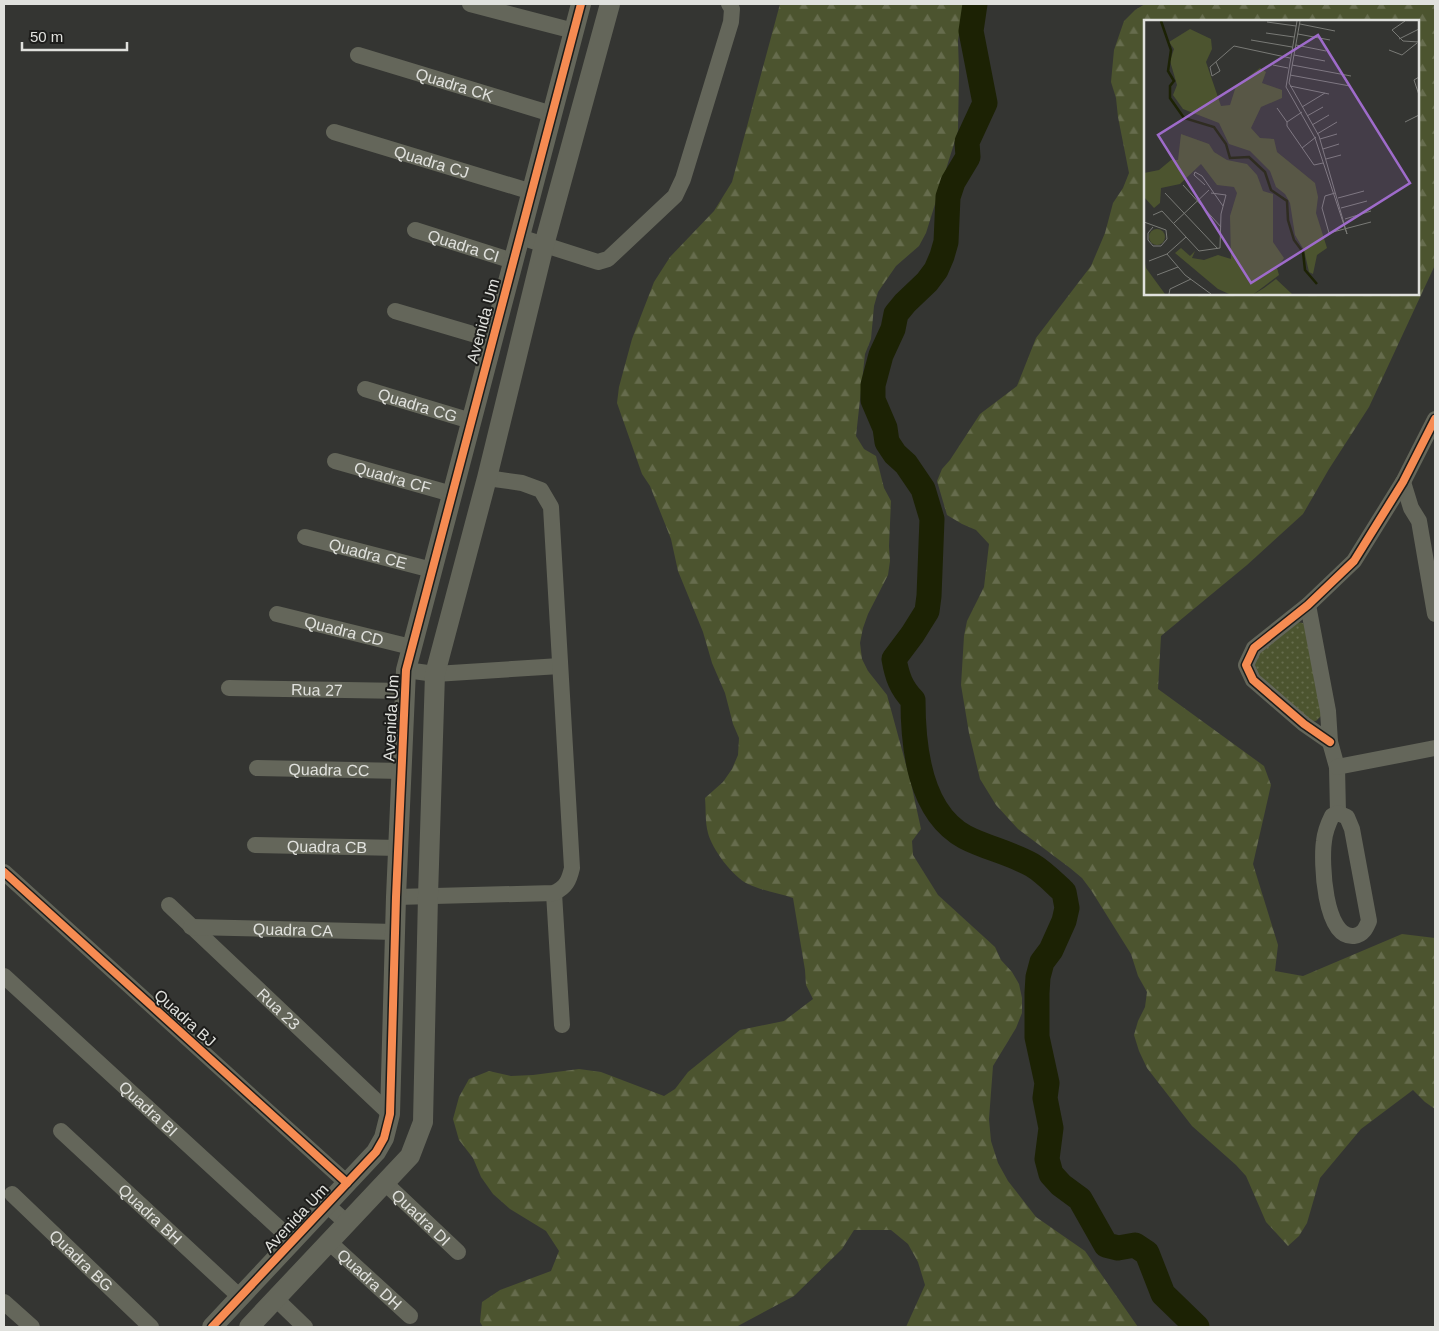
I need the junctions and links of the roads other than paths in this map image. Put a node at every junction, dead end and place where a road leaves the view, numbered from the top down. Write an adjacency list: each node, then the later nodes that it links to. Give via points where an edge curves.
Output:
1 (470, 4): 5 (street)
2 (581, 4): 5 (street, Avenida Um)
3 (610, 4): 12 (street)
4 (729, 4): 12 (street, via 731,22 675,196 608,259 588,260)
5 (574, 31): 7 (street, Avenida Um)
6 (358, 55): 7 (street, Quadra CK)
7 (552, 114): 9 (street, Avenida Um)
8 (334, 132): 9 (street, Quadra CJ)
9 (532, 192): 11 (street, Avenida Um)
10 (415, 230): 13 (street, Quadra CI)
11 (520, 237): 12 (street); 13 (street, Avenida Um)
12 (544, 245): 20 (street)
13 (513, 261): 15 (street, Avenida Um)
14 (395, 312): 15 (street)
15 (493, 340): 18 (street, Avenida Um)
16 (365, 389): 18 (street, Quadra CG)
17 (1435, 419): 21 (street)
18 (471, 421): 22 (street, Avenida Um)
19 (335, 461): 22 (street, Quadra CF)
20 (487, 478): 29 (street, via 522,483 541,490 551,507); 31 (street)
21 (1403, 482): 25 (street, via 1354,561); 27 (street, via 1411,508 1419,520)
22 (452, 494): 24 (street, Avenida Um)
23 (305, 537): 24 (street, Quadra CE)
24 (432, 570): 28 (street, Avenida Um)
25 (1308, 605): 34 (street, via 1328,711); 34 (street, via 1254,648 1246,665 1253,680)
26 (277, 614): 28 (street, Quadra CD)
27 (1435, 614)
28 (411, 647): 30 (street, Avenida Um)
29 (560, 666): 31 (street); 43 (street, via 572,868 564,888)
30 (406, 670): 31 (street); 33 (street, Avenida Um)
31 (436, 674): 45 (street)
32 (229, 688): 33 (street, Rua 27)
33 (405, 691): 38 (street, Avenida Um)
34 (1330, 742): 36 (street)
35 (1435, 748): 36 (street)
36 (1337, 767): 39 (street)
37 (257, 768): 38 (street, Quadra CC)
38 (402, 771): 41 (street, Avenida Um)
39 (1338, 813): 39 (street, via 1326,826 1325,886 1336,925 1351,937 1365,930 1369,921 1352,830 1347,817)
40 (255, 845): 41 (street, Quadra CB)
41 (399, 848): 44 (street, Avenida Um)
42 (4, 872): 53 (street, Quadra BJ)
43 (554, 893): 45 (street); 50 (street)
44 (396, 896): 45 (street); 48 (street, Avenida Um)
45 (428, 896): 54 (street, via 423,1122 410,1156)
46 (169, 905): 47 (street, Rua 23)
47 (192, 926): 48 (street, Quadra CA); 51 (street, Rua 23)
48 (395, 932): 51 (street, Avenida Um)
49 (4, 976): 58 (street, Quadra BI)
50 (562, 1025)
51 (390, 1114): 53 (street, Avenida Um, via 384,1138 376,1152)
52 (61, 1131): 61 (street, Quadra BH)
53 (347, 1183): 56 (street, Avenida Um)
54 (384, 1183): 57 (street); 60 (street, Quadra DI)
55 (12, 1194): 66 (street, Quadra BG)
56 (327, 1205): 57 (street, Avenida Um); 58 (street, Avenida Um)
57 (347, 1223): 59 (street)
58 (293, 1241): 61 (street, Avenida Um)
59 (329, 1242): 62 (street); 64 (street, Quadra DH)
60 (458, 1252)
61 (240, 1297): 67 (street, Avenida Um)
62 (276, 1299): 68 (street); 69 (street)
63 (4, 1302): 65 (street)
64 (410, 1316)
65 (32, 1327)
66 (151, 1327)
67 (212, 1327)
68 (249, 1327)
69 (305, 1327)

